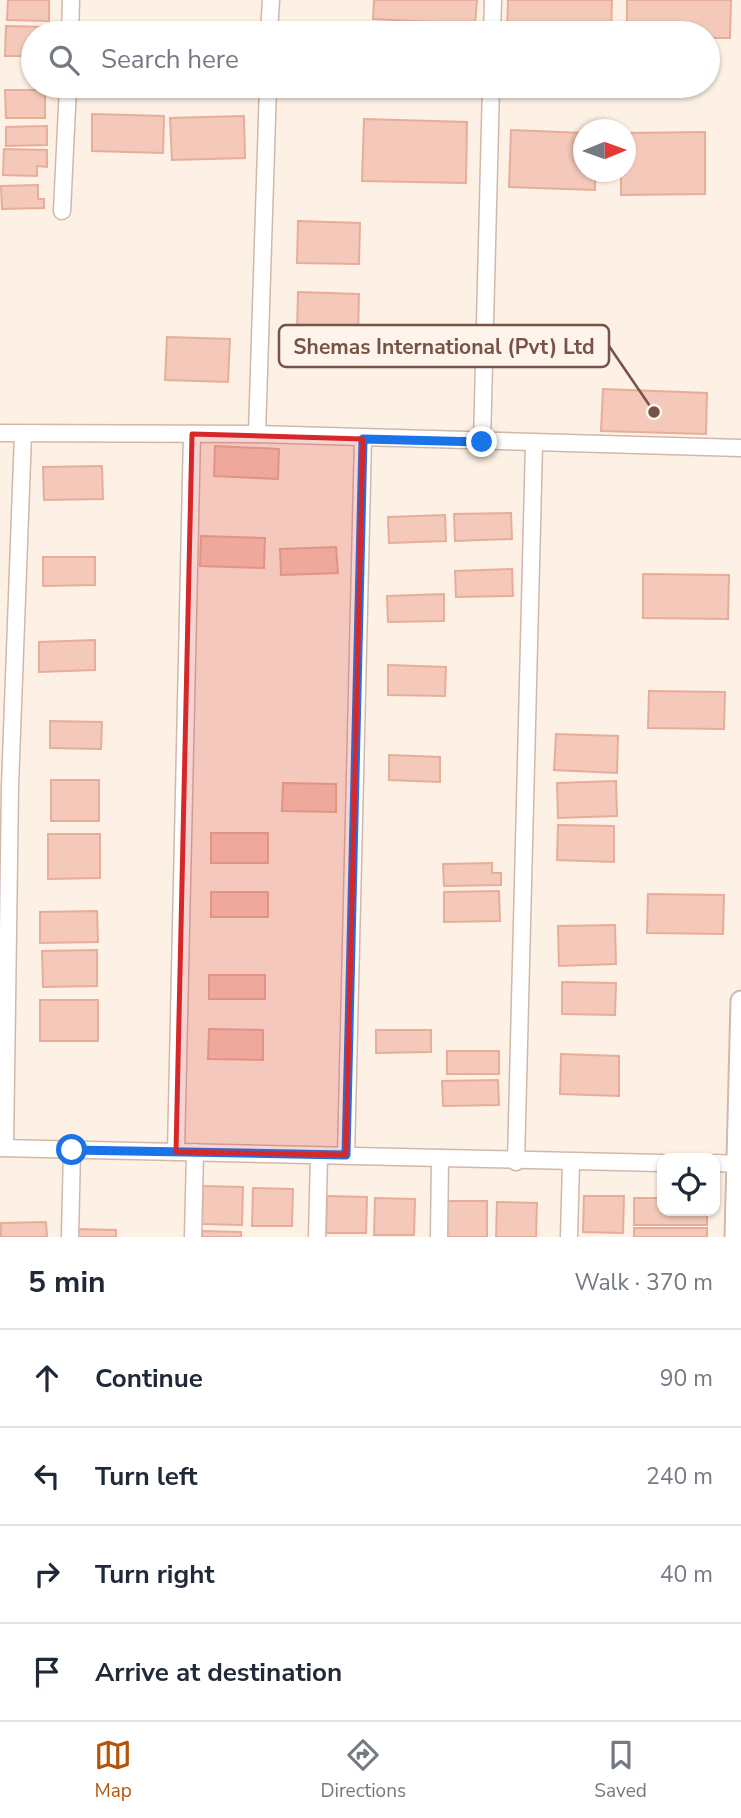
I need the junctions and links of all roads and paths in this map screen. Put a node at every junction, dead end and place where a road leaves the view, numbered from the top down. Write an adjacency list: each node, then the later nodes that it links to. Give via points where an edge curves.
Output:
1 (71, 0): 4 (street)
2 (271, 0): 5 (street)
3 (493, 0): 6 (street)
4 (70, 21)
5 (270, 21)
6 (492, 21)
7 (67, 98): 10 (street)
8 (268, 98): 14 (street)
9 (491, 98): 16 (street)
10 (62, 211)
11 (0, 433): 12 (street)
12 (23, 434): 13 (street); 19 (street)
13 (192, 434): 14 (street); 23 (street)
14 (257, 434): 15 (street)
15 (363, 439): 16 (street); 25 (street)
16 (482, 442): 17 (street)
17 (534, 444): 18 (street); 28 (street)
18 (741, 448)
19 (5, 786): 21 (street)
20 (741, 1000): 32 (street)
21 (2, 1148): 22 (street)
22 (72, 1150): 23 (street); 33 (street)
23 (176, 1152): 24 (street)
24 (195, 1152): 26 (street); 34 (street)
25 (346, 1155): 26 (street); 27 (street)
26 (319, 1156): 35 (street)
27 (440, 1158): 28 (street); 36 (street)
28 (516, 1162): 29 (street)
29 (571, 1162): 30 (street); 37 (street)
30 (657, 1163)
31 (720, 1163): 32 (street)
32 (739, 1164): 38 (street)
33 (70, 1237)
34 (193, 1237)
35 (317, 1237)
36 (439, 1237)
37 (569, 1237)
38 (735, 1237)

